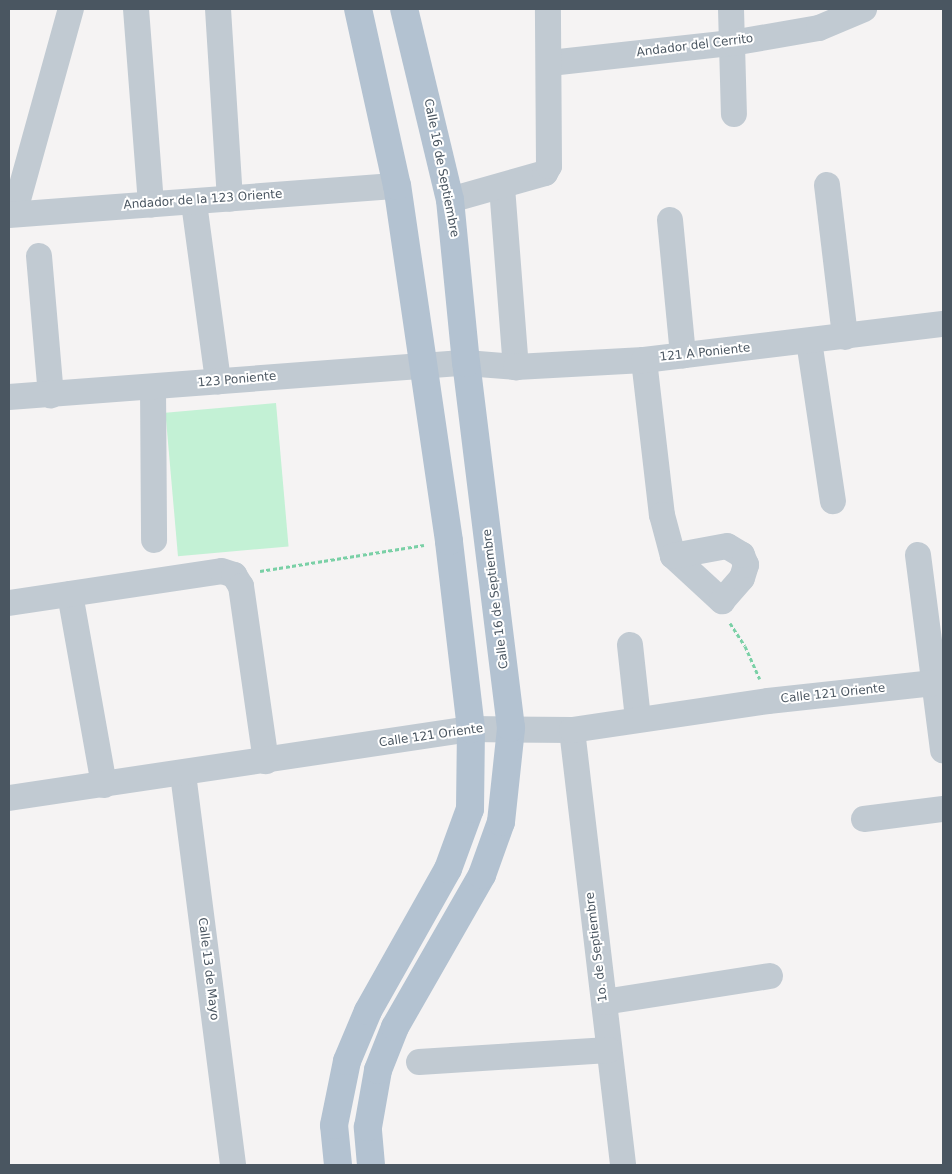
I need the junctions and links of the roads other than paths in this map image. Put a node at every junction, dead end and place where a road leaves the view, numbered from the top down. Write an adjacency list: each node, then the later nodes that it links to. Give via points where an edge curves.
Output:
1 (71, 9): 20 (street)
2 (136, 9): 19 (street)
3 (218, 9): 16 (street)
4 (358, 9): 14 (main road)
5 (404, 9): 17 (main road, Calle 16 de Septiembre)
6 (548, 9): 11 (street)
7 (731, 9): 10 (street)
8 (864, 9): 9 (street, Andador del Cerrito)
9 (824, 18): 10 (street, Andador del Cerrito)
10 (732, 42): 11 (street, Andador del Cerrito); 12 (street)
11 (550, 63): 15 (street, via 550,166 545,173)
12 (734, 114)
13 (827, 185): 24 (street)
14 (397, 186): 16 (street, Andador de la 123 Oriente); 30 (main road)
15 (502, 187): 17 (street); 29 (street)
16 (230, 199): 18 (street, Andador de la 123 Oriente)
17 (450, 200): 28 (main road, Calle 16 de Septiembre)
18 (194, 203): 19 (street, Andador de la 123 Oriente); 31 (street)
19 (150, 204): 20 (street, Andador de la 123 Oriente)
20 (11, 215)
21 (670, 220): 26 (street)
22 (39, 256): 33 (street)
23 (943, 324): 24 (street, 121 A Poniente)
24 (845, 337): 25 (street, 121 A Poniente)
25 (808, 341): 26 (street, 121 A Poniente); 35 (street)
26 (683, 355): 27 (street, 121 A Poniente)
27 (644, 360): 29 (street, 121 A Poniente); 38 (street, via 661,506)
28 (466, 363): 29 (street, 121 A Poniente); 30 (street, 123 Poniente); 44 (main road, Calle 16 de Septiembre)
29 (516, 367)
30 (423, 368): 31 (street, 123 Poniente); 45 (main road, via 449,541)
31 (218, 381): 32 (street, 123 Poniente)
32 (153, 387): 33 (street, 123 Poniente); 36 (street)
33 (51, 395): 34 (street, 123 Poniente)
34 (9, 398)
35 (833, 501)
36 (154, 540)
37 (918, 554): 42 (street)
38 (673, 556): 38 (street, via 727,546 742,555 746,565 742,578 722,601)
39 (70, 594): 40 (street); 48 (street, via 222,571 234,575 241,586); 50 (street)
40 (9, 602)
41 (630, 645): 43 (street)
42 (939, 682): 43 (street, Calle 121 Oriente); 47 (street)
43 (638, 719): 46 (street, Calle 121 Oriente)
44 (511, 728): 45 (street, Calle 121 Oriente); 46 (street, Calle 121 Oriente); 60 (main road, Calle 16 de Septiembre, via 501,822 482,875 395,1027 378,1070 368,1127)
45 (471, 729): 48 (street, Calle 121 Oriente); 59 (main road, via 470,809 448,869 368,1011 347,1061 334,1125)
46 (572, 730): 55 (street, 1o. de Septiembre)
47 (943, 750)
48 (266, 761): 49 (street, Calle 121 Oriente)
49 (183, 774): 50 (street, Calle 121 Oriente); 58 (street, Calle 13 de Mayo)
50 (104, 785): 51 (street, Calle 121 Oriente)
51 (9, 798)
52 (943, 809): 53 (street)
53 (864, 819)
54 (770, 976): 55 (street)
55 (604, 1002): 56 (street, 1o. de Septiembre)
56 (609, 1050): 57 (street); 61 (street, 1o. de Septiembre)
57 (419, 1062)
58 (232, 1165)
59 (338, 1165)
60 (371, 1165)
61 (623, 1165)

